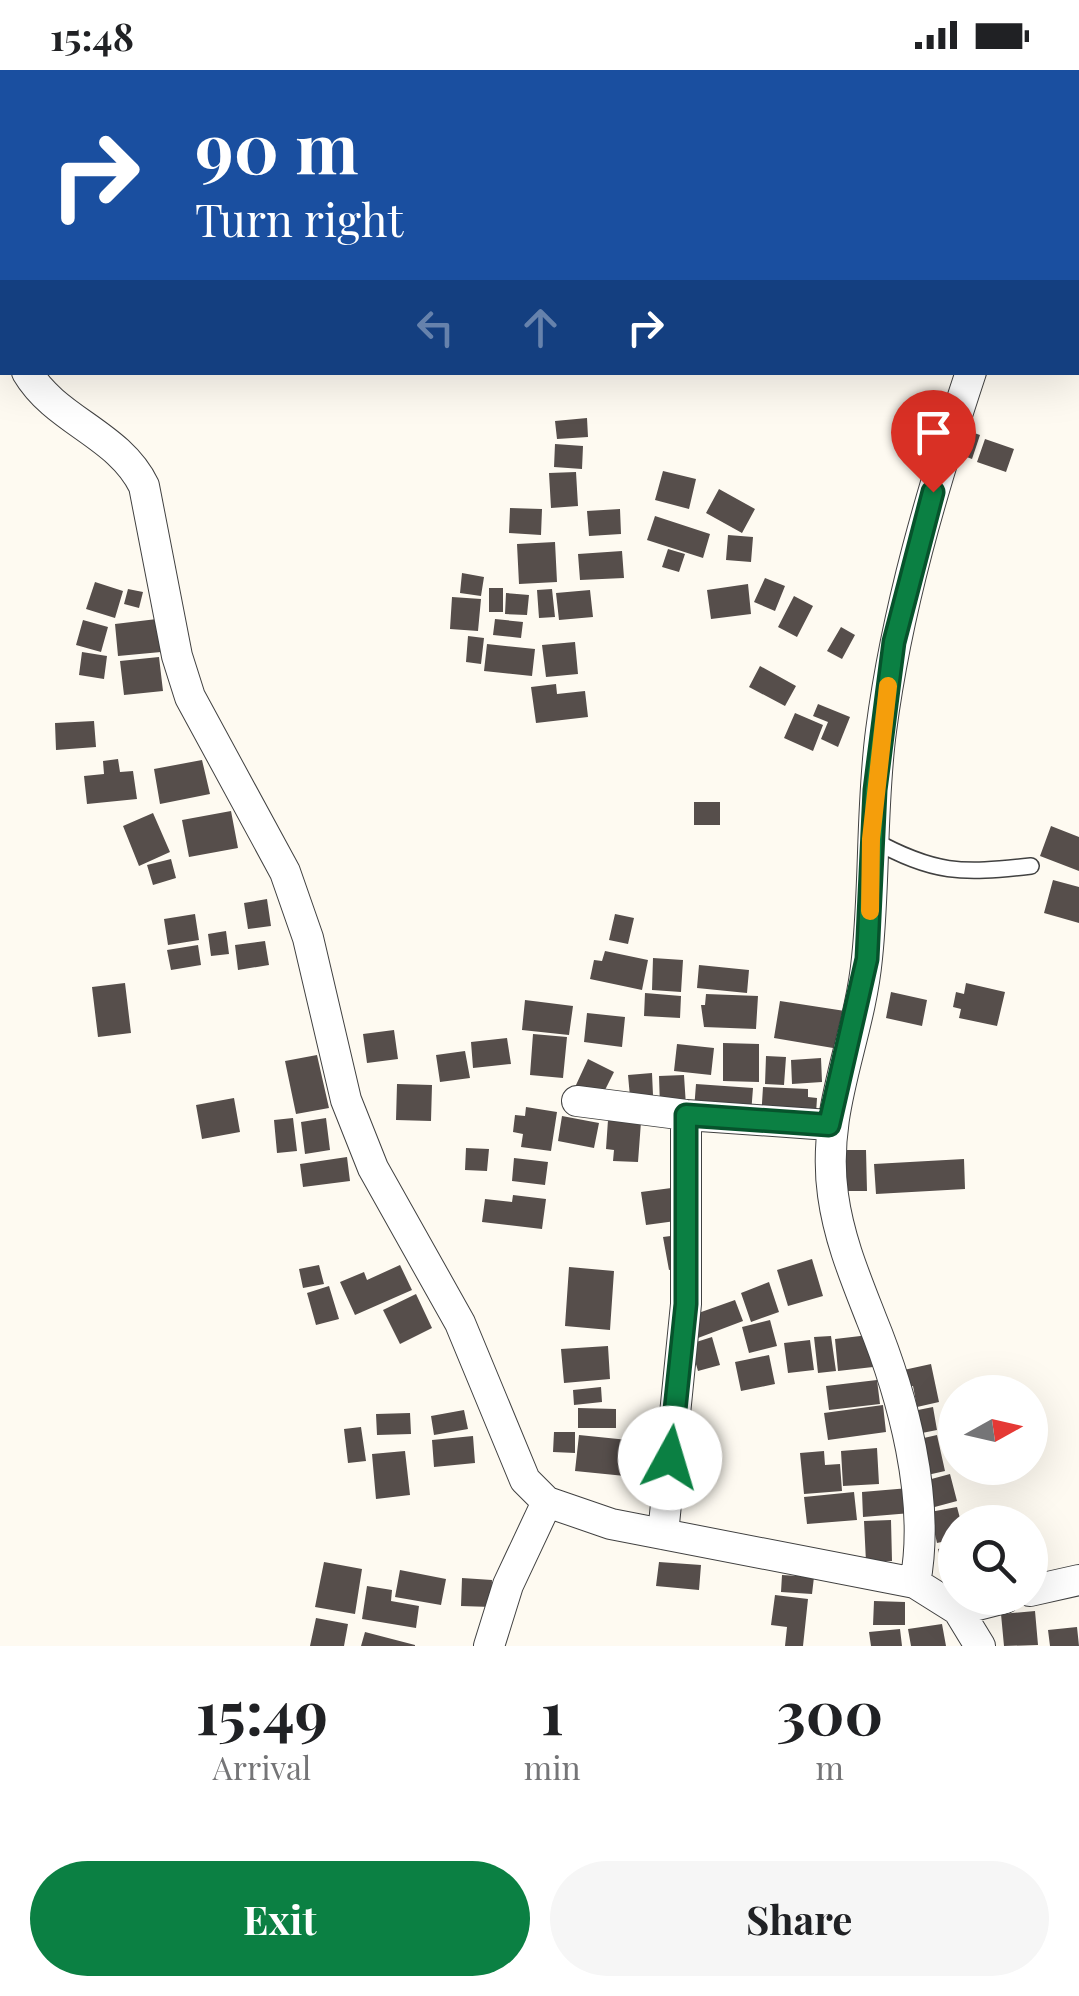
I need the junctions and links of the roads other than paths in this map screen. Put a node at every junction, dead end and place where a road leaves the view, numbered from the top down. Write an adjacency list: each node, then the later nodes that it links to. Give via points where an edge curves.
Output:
1 (30, 375): 8 (street, via 68,414 110,443 144,486 190,696 270,839 298,905 346,1100 374,1168 460,1323 525,1480)
2 (970, 375): 3 (street, via 894,642)
3 (871, 839): 4 (lane, via 936,869); 7 (street, via 867,959)
4 (1032, 866)
5 (577, 1100): 6 (street)
6 (686, 1115): 7 (street); 9 (street, via 686,1304)
7 (829, 1125): 11 (street, via 842,1238 887,1363 920,1496 923,1543)
8 (546, 1502): 9 (street); 15 (street)
9 (662, 1534): 11 (street)
10 (1079, 1580): 12 (street)
11 (915, 1583): 13 (street)
12 (1048, 1587)
13 (938, 1597)
14 (961, 1615): 16 (street)
15 (489, 1646)
16 (980, 1646)

